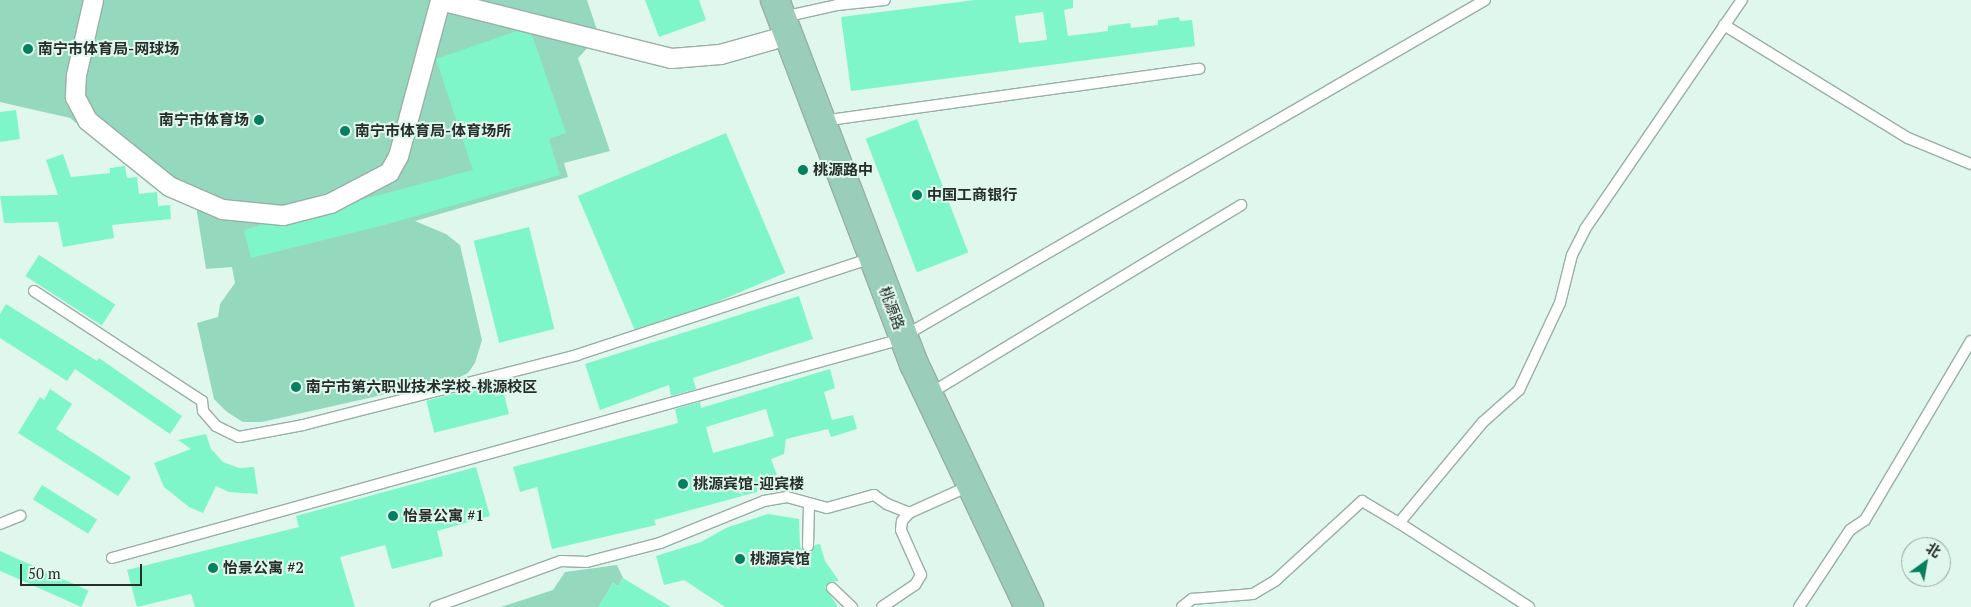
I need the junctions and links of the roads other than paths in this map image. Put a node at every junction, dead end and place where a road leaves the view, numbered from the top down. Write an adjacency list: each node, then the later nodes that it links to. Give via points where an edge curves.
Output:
1 (93, 0): 2 (street, via 75,90 75,97 87,120 169,186 222,209 283,215 330,203 389,172 398,156)
2 (440, 0): 7 (street, via 671,58 720,54)
3 (757, 0): 7 (main road, 桃源路)
4 (885, 0): 7 (lane, via 837,5)
5 (1485, 0): 15 (lane)
6 (1742, 0): 8 (lane)
7 (777, 19): 10 (main road, 桃源路); 13 (main road, 桃源路)
8 (1724, 25): 11 (lane, via 1908,138); 22 (lane, via 1585,229 1572,255 1560,303 1519,390 1483,422)
9 (1199, 68): 10 (lane)
10 (821, 121): 15 (main road, 桃源路)
11 (1971, 164)
12 (1241, 205): 17 (lane)
13 (860, 262): 14 (lane, via 577,355 303,425 239,437 216,426 203,411 202,401); 15 (main road, 桃源路)
14 (34, 291)
15 (897, 339): 17 (main road, 桃源路); 18 (main road, 桃源路); 25 (lane)
16 (1971, 341): 34 (lane, via 1865,520 1850,530)
17 (928, 394): 31 (main road, 桃源路)
18 (958, 491): 20 (lane); 30 (main road, 桃源路)
19 (810, 505): 20 (lane, via 827,508 874,495); 24 (lane); 27 (lane, via 787,497 764,502 660,543 588,562 561,561)
20 (909, 513): 29 (lane, via 901,530 921,575 916,585)
21 (20, 516): 23 (lane)
22 (1399, 523): 32 (lane, via 1362,501 1276,580 1253,594 1192,599); 33 (lane)
23 (0, 524)
24 (808, 546)
25 (112, 558)
26 (832, 588): 28 (lane)
27 (435, 607)
28 (852, 607)
29 (882, 607)
30 (1011, 607)
31 (1030, 607)
32 (1182, 607)
33 (1528, 607)
34 (1800, 607)

